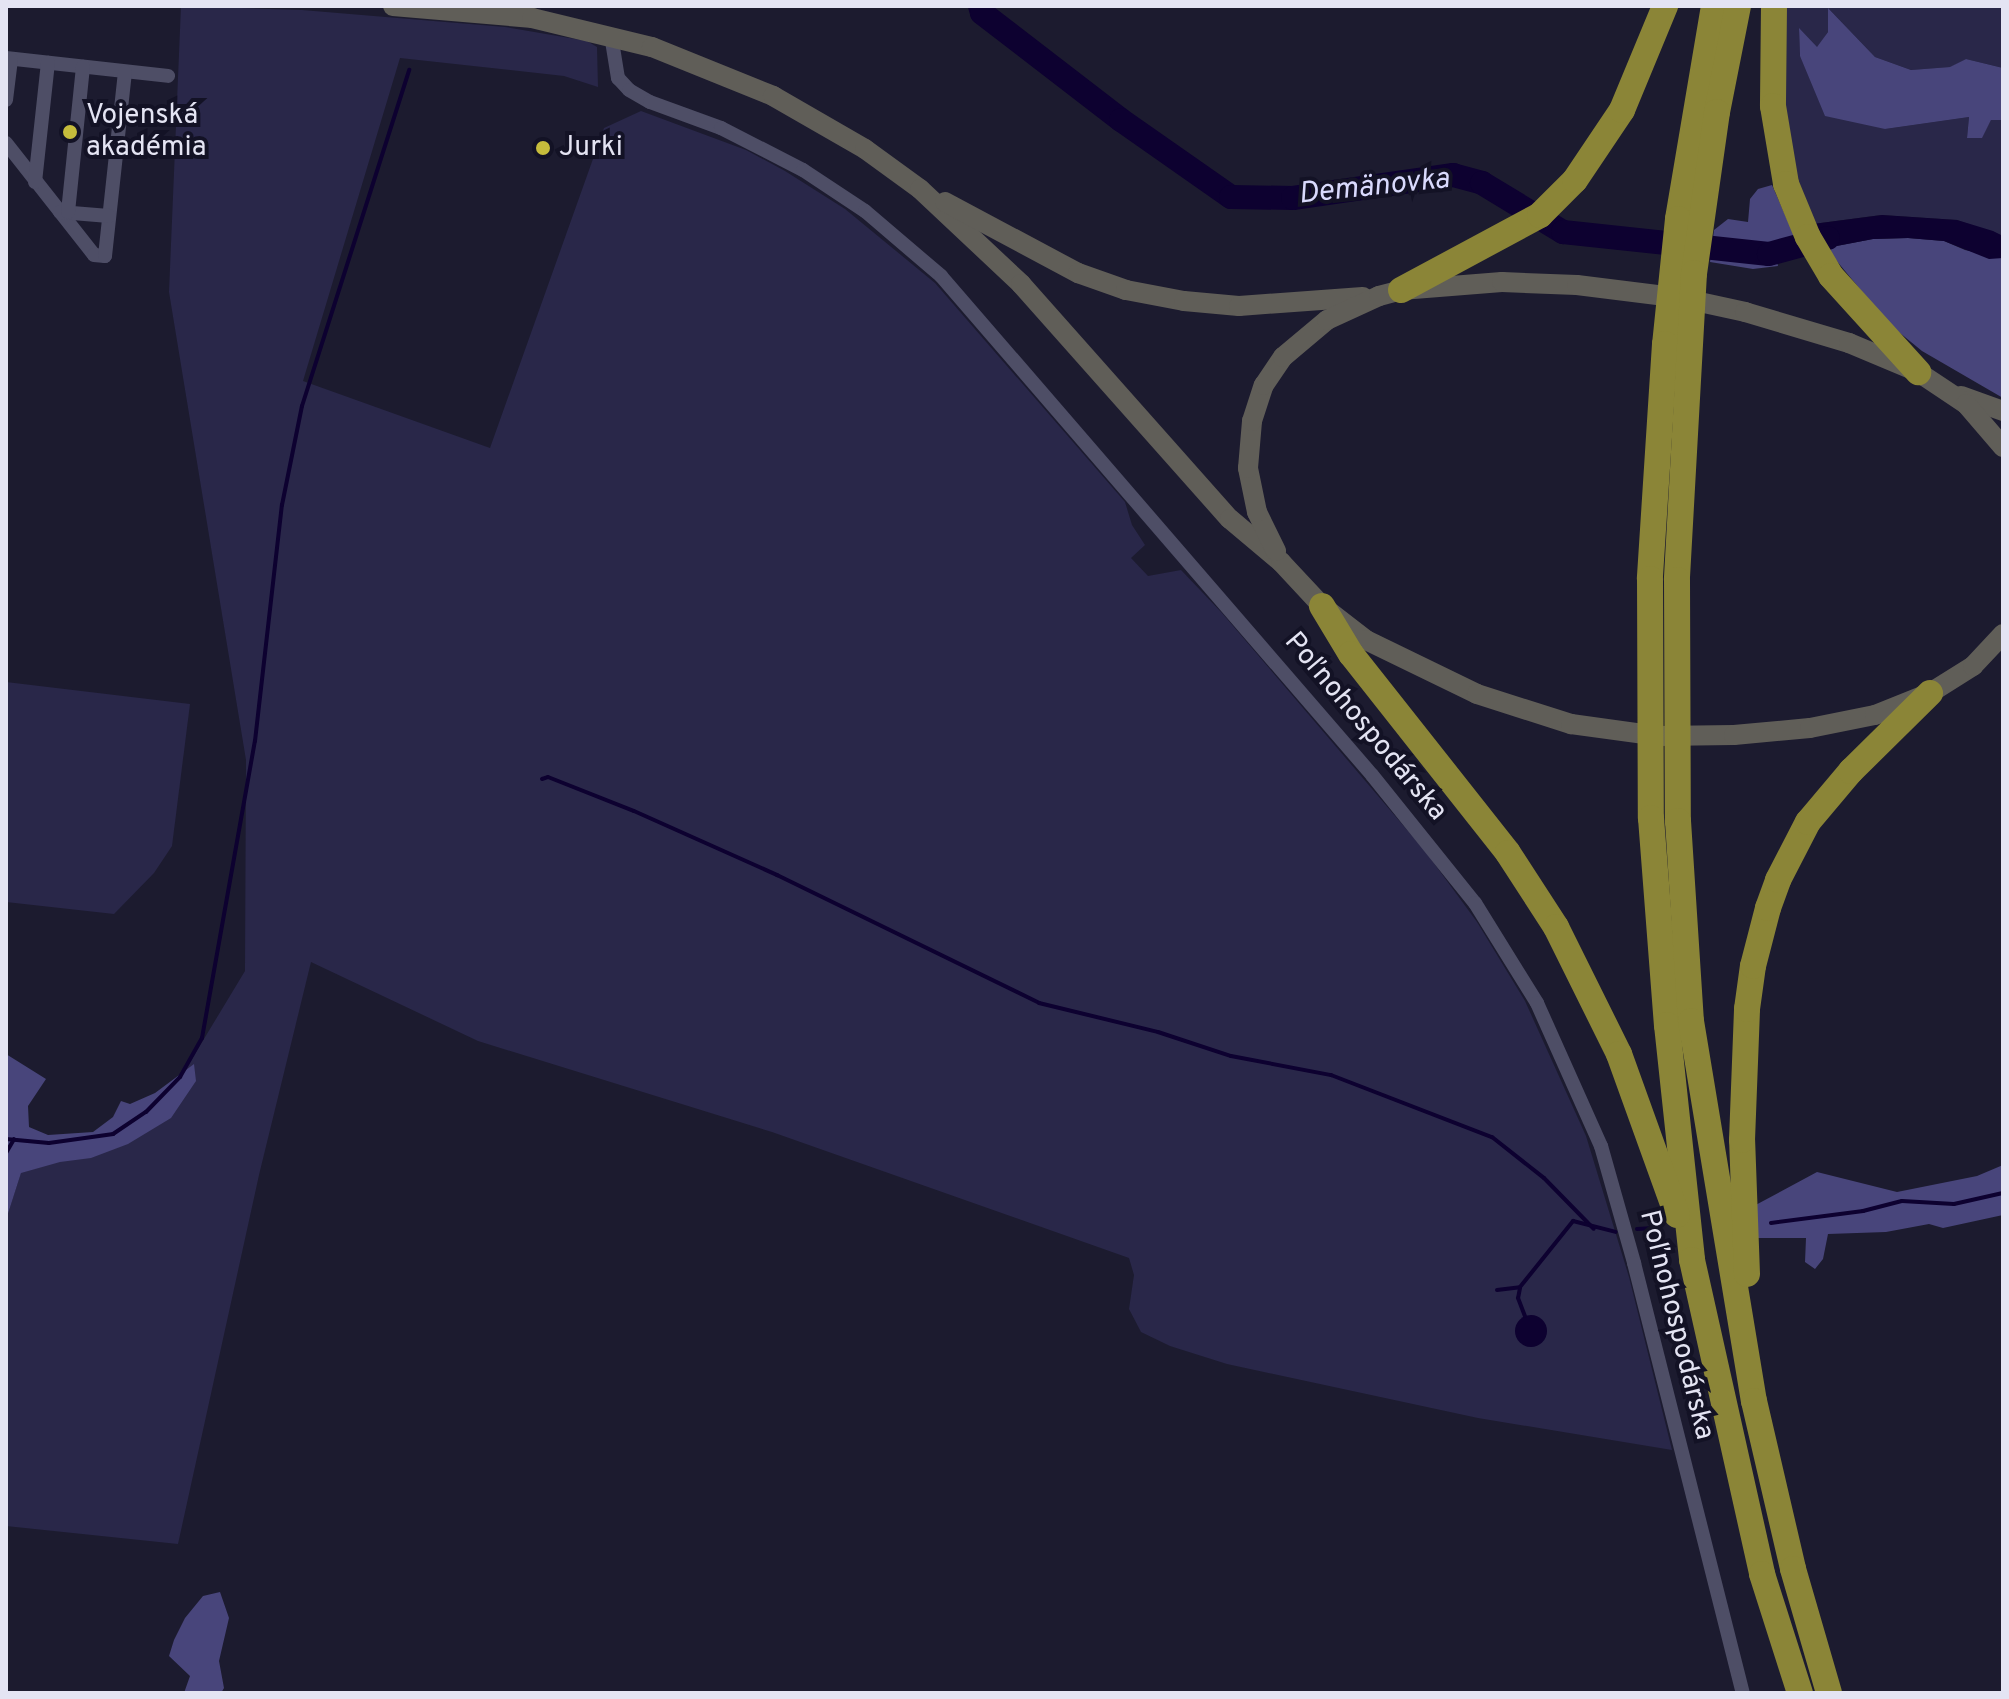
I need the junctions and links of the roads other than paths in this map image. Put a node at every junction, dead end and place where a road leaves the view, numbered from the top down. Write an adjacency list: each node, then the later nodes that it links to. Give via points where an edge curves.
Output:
1 (393, 6): 6 (main road, via 532,18)
2 (1665, 6): 20 (highway, via 1622,110 1592,159 1540,215)
3 (1714, 6): 18 (highway)
4 (1738, 6): 18 (highway)
5 (1774, 6): 21 (highway, via 1773,115 1786,184 1819,257 1848,297)
6 (611, 35): 15 (main road, via 773,96 865,149); 33 (street, Poľnohospodárska, via 618,78 629,90 803,170 865,211 941,276 1353,752 1475,903 1549,1025 1601,1146)
7 (8, 59): 8 (street); 12 (street)
8 (48, 63): 9 (street); 14 (street)
9 (83, 67): 10 (street); 16 (street)
10 (125, 72): 11 (street); 17 (street)
11 (168, 76)
12 (6, 100)
13 (6, 143): 14 (street)
14 (35, 182): 16 (street)
15 (920, 189): 20 (main road, via 1078,273 1126,290 1239,306); 25 (main road, via 1021,284 1230,519)
16 (64, 212): 17 (street); 17 (street, via 94,255 105,256)
17 (109, 216)
18 (1689, 220): 19 (highway)
19 (1683, 272): 31 (highway, via 1650,579 1651,818); 32 (highway, via 1678,821 1691,1021)
20 (1390, 293): 21 (main road, via 1523,282 1681,298 1826,336); 25 (main road, via 1327,320 1297,343 1256,403 1249,478 1261,523)
21 (1918, 372): 22 (main road)
22 (1954, 394): 23 (main road); 24 (main road)
23 (2003, 411)
24 (2003, 447)
25 (1281, 562): 26 (main road)
26 (1322, 606): 30 (main road, via 1366,640 1437,677 1571,724 1659,736 1734,735 1875,715); 31 (highway, via 1351,654 1508,853 1556,927 1619,1054)
27 (2003, 634): 29 (main road)
28 (2003, 655): 29 (main road)
29 (1973, 666): 30 (main road)
30 (1930, 693): 32 (highway, via 1808,822 1778,880 1760,936 1747,1009 1742,1140)
31 (1692, 1260): 34 (highway, via 1762,1574)
32 (1754, 1401): 35 (highway, via 1793,1569)
33 (1743, 1693)
34 (1800, 1693)
35 (1829, 1693)

